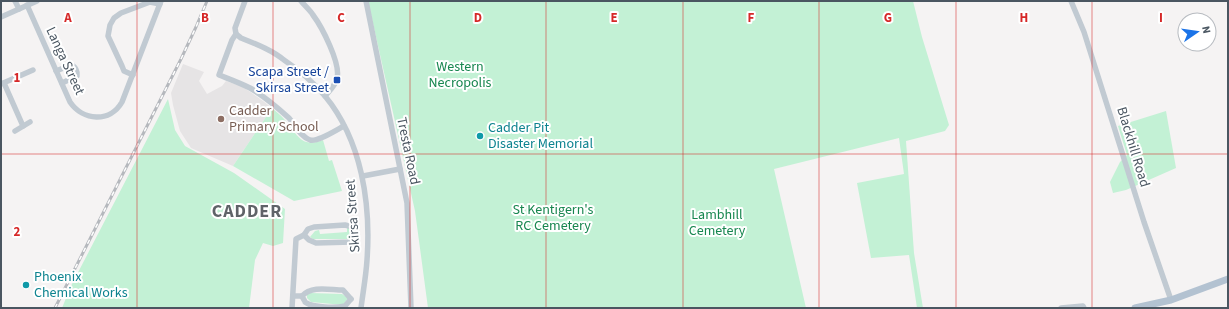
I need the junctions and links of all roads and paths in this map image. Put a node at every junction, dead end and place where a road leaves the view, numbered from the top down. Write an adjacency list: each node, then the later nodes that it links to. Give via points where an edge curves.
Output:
1 (15, 1): 9 (street)
2 (36, 1): 8 (street)
3 (245, 1): 11 (street, via 235,28)
4 (301, 1): 17 (street, via 314,15 325,34 336,63 335,85)
5 (366, 1): 22 (street, Tresta Road)
6 (1071, 1): 32 (street, Blackhill Road, via 1084,32)
7 (160, 3): 14 (street, Langa Street); 14 (street, via 142,4 121,13 110,25 108,36 124,71)
8 (27, 5): 9 (street); 13 (street, Langa Street)
9 (19, 9): 10 (street)
10 (1, 17)
11 (236, 34): 17 (street, Skirsa Street, via 284,59); 20 (street, via 219,75 251,88 272,103 310,140 323,137)
12 (33, 70): 15 (street)
13 (56, 71): 16 (street, Langa Street); 16 (street, via 71,65 75,68 77,76)
14 (132, 75): 16 (street, Langa Street, via 119,107 111,114 99,117 86,116 75,108)
15 (2, 83): 19 (street)
16 (62, 83)
17 (325, 96): 20 (street, Skirsa Street)
18 (30, 122): 19 (street)
19 (23, 126): 21 (street)
20 (344, 126): 23 (street, Skirsa Street)
21 (15, 131)
22 (400, 169): 23 (street); 35 (street, Tresta Road, via 407,203)
23 (363, 176): 25 (street, Skirsa Street)
24 (357, 234): 25 (street); 26 (street, via 352,242 316,243); 26 (street, via 353,227 345,225 314,227 308,229)
25 (368, 234): 31 (street, Skirsa Street, via 368,260)
26 (304, 235): 28 (street, via 296,240)
27 (1228, 279): 32 (main road)
28 (293, 296): 29 (street); 33 (street)
29 (302, 296): 30 (street, via 312,289 344,290); 30 (street, via 305,302 312,305 336,308 345,306)
30 (351, 299): 31 (street)
31 (362, 300): 34 (street, Skirsa Street)
32 (1171, 300): 38 (main road)
33 (292, 308)
34 (360, 308)
35 (411, 308)
36 (1061, 308): 37 (street)
37 (1084, 308)
38 (1135, 308)

